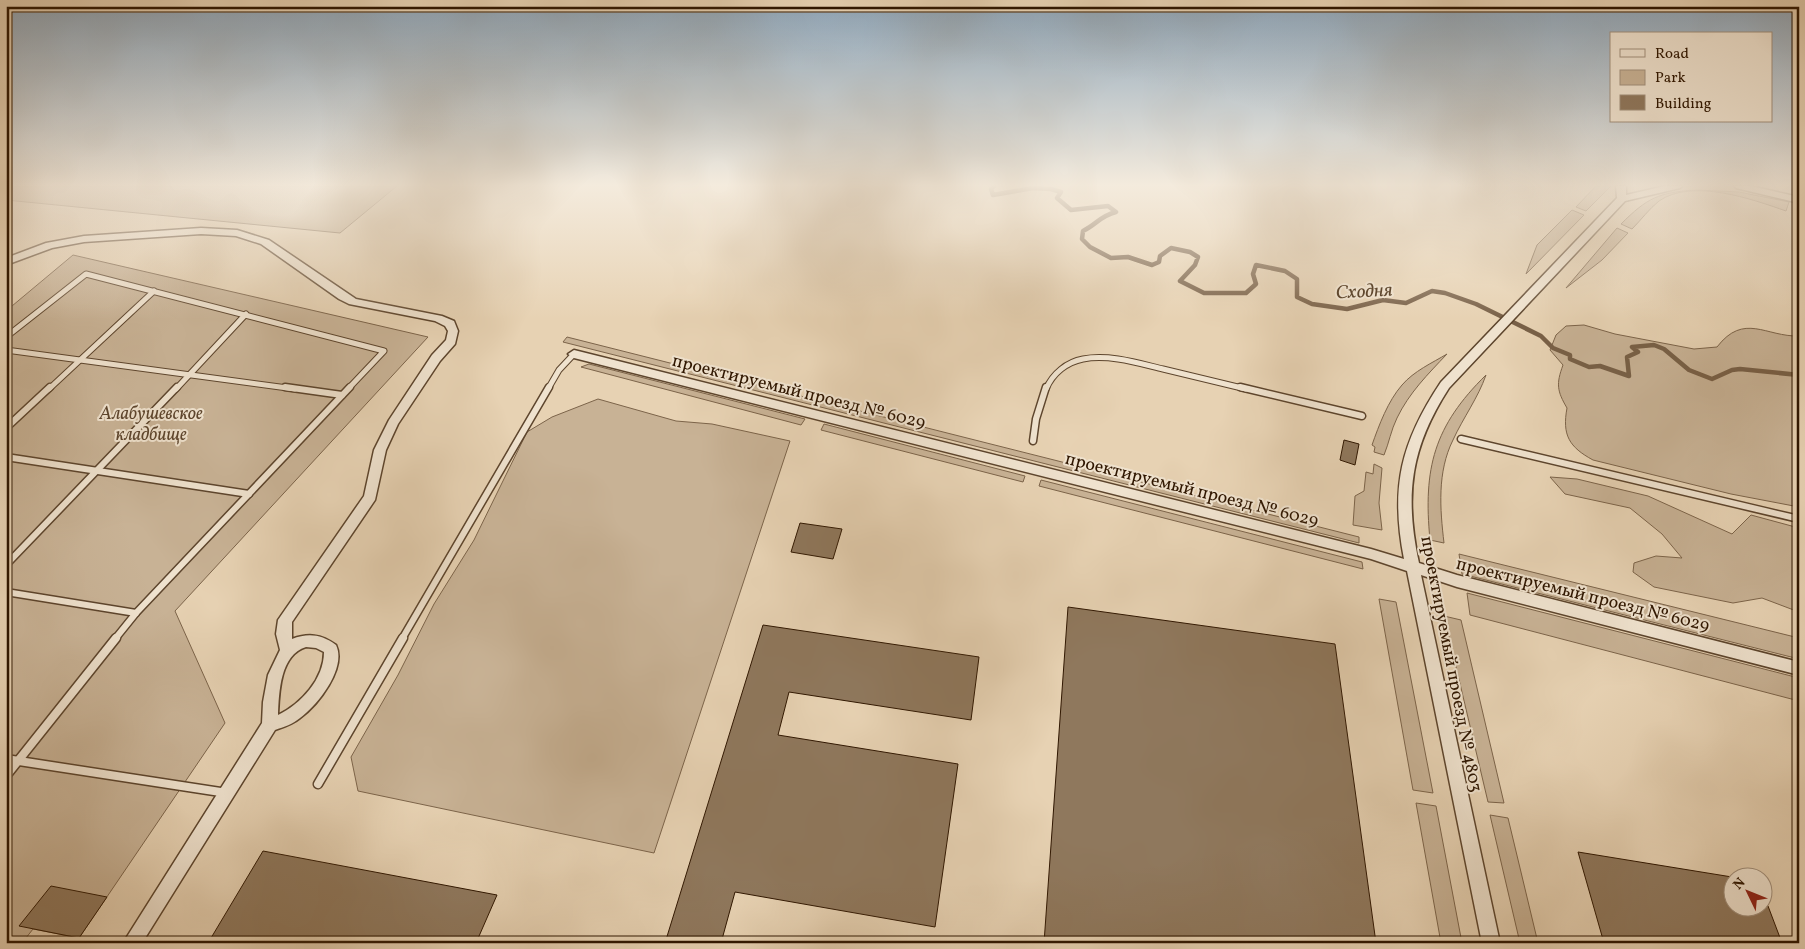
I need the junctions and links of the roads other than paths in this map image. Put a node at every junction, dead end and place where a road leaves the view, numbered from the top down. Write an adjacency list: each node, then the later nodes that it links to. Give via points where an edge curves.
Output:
1 (1592, 230): 20 (street, проектируемый проезд № 4803, via 1468,359 1428,409 1407,465 1404,498)
2 (6, 262): 23 (street, via 50,246 84,239 202,231 237,233 265,242 353,302 438,318 450,324 453,331 450,341 410,396 380,450 370,497 285,620 283,634)
3 (154, 291): 4 (lane); 5 (lane, via 86,274); 8 (lane)
4 (246, 314): 9 (lane); 10 (lane, via 384,351)
5 (6, 337)
6 (6, 350): 8 (lane)
7 (574, 354): 20 (street, проектируемый проезд № 6029); 29 (lane, via 559,370)
8 (80, 359): 9 (lane); 12 (lane)
9 (188, 374): 10 (lane); 16 (lane)
10 (342, 395): 17 (lane)
11 (1362, 416): 14 (lane, via 1128,361 1088,358 1072,361 1049,381 1037,408)
12 (6, 428)
13 (1460, 439): 18 (lane)
14 (1033, 441)
15 (6, 457): 16 (lane)
16 (98, 471): 17 (lane); 19 (lane)
17 (249, 494): 22 (lane)
18 (1799, 519)
19 (6, 565)
20 (1413, 567): 24 (street, проектируемый проезд № 6029, via 1456,582); 32 (street, проектируемый проезд № 4803)
21 (6, 592): 22 (lane)
22 (136, 613): 27 (lane)
23 (288, 650): 25 (street, via 276,676); 25 (street, via 300,642 312,640 331,649 332,660 327,675 313,694 294,714)
24 (1799, 669)
25 (270, 726): 30 (street)
26 (6, 759): 27 (lane)
27 (20, 761): 28 (lane); 30 (lane)
28 (6, 776)
29 (318, 784)
30 (228, 793): 31 (street)
31 (132, 943)
32 (1491, 943)

